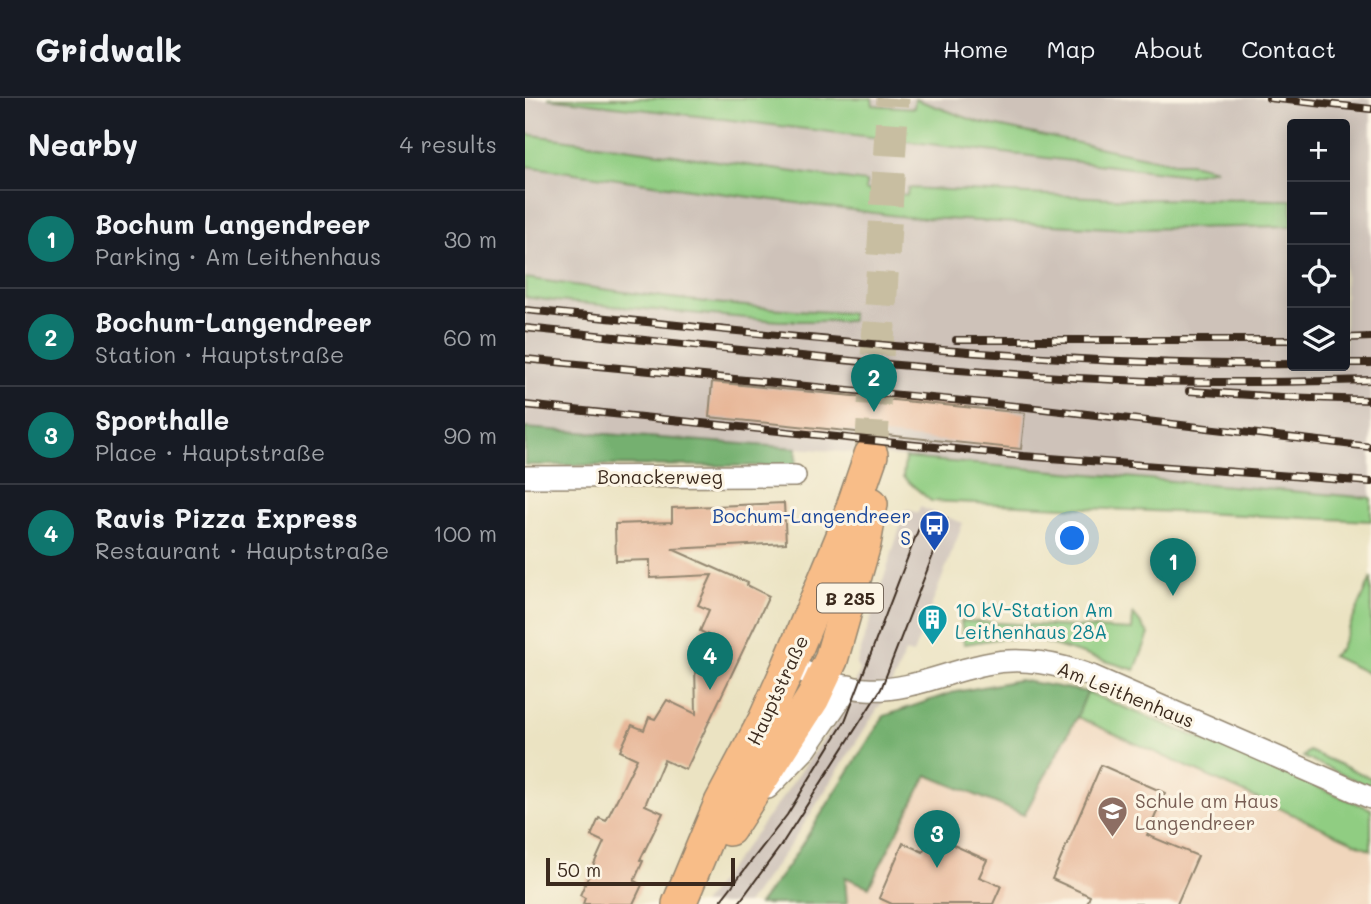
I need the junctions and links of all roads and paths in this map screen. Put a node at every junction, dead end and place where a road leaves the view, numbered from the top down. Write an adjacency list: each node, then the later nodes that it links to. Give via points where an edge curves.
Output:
1 (795, 476): 2 (street, Bonackerweg)
2 (525, 477)
3 (789, 666): 4 (street, Am Leithenhaus); 4 (main road, Hauptstraße / B 235, via 871,455 871,515 838,642); 6 (main road, Hauptstraße / B 235, via 721,803)
4 (836, 682): 5 (street, Am Leithenhaus, via 868,690 920,683 988,663 1059,665); 6 (main road, Hauptstraße / B 235)
5 (1371, 798)
6 (684, 893)

